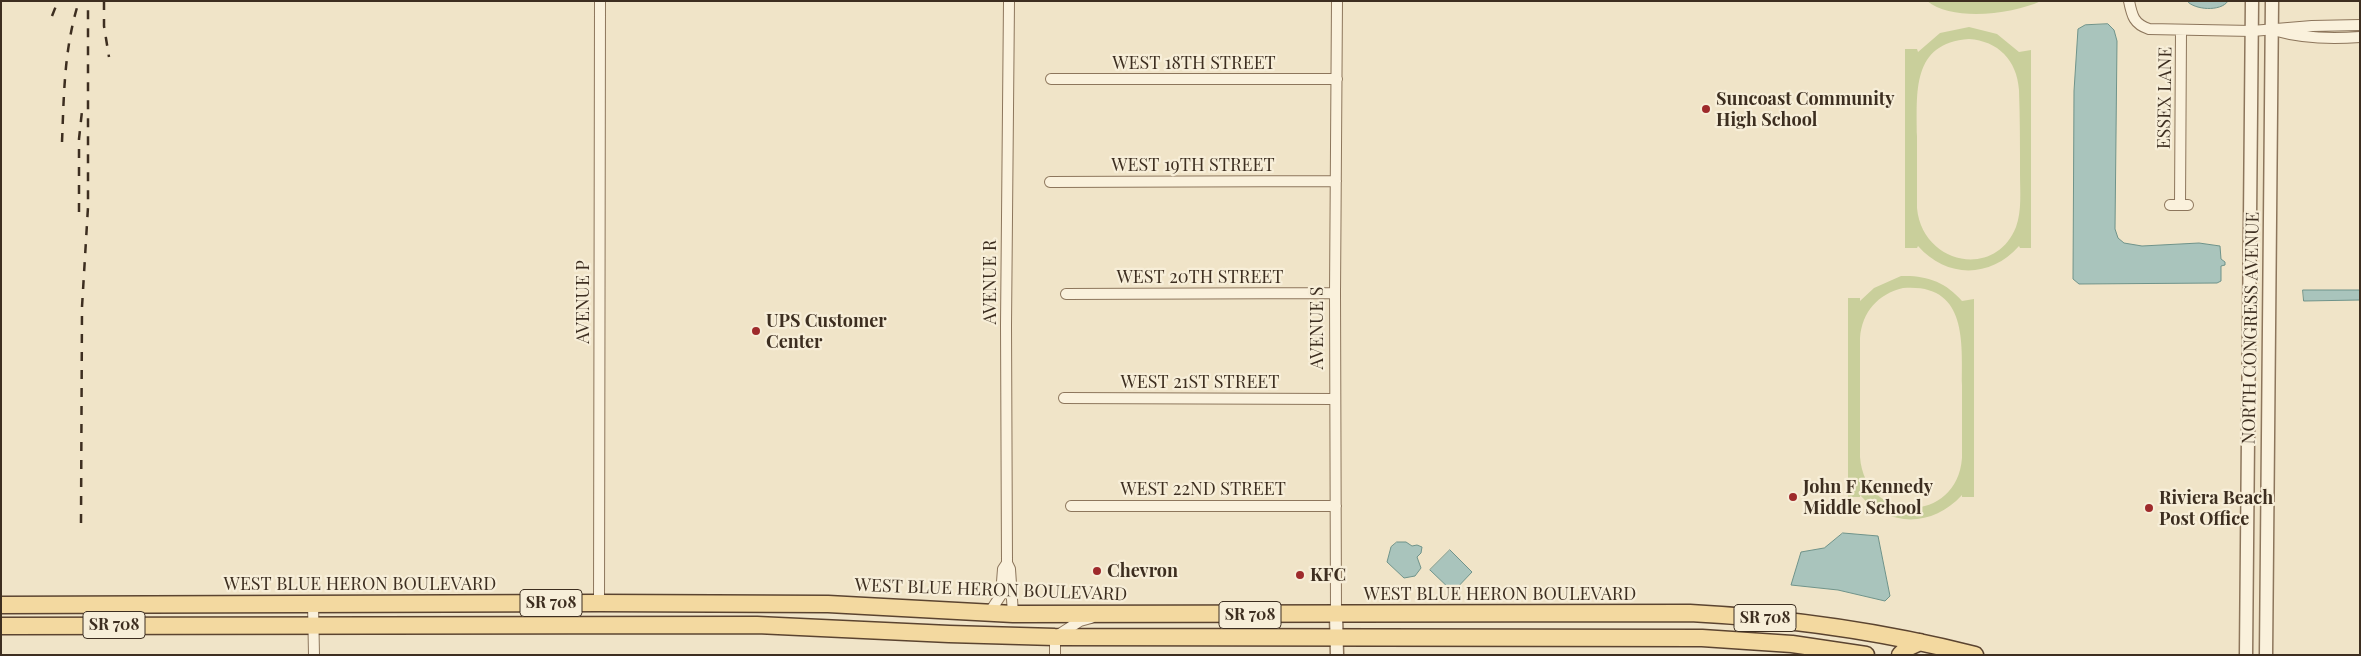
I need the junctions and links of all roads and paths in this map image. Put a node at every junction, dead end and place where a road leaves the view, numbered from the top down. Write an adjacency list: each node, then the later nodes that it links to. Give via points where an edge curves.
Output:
1 (600, 1): 24 (street, AVENUE P)
2 (1009, 1): 23 (street, AVENUE R)
3 (1338, 1): 13 (street, AVENUE S)
4 (2129, 1): 9 (street, ESSEX LANE, via 2134,19 2140,26)
5 (2252, 1): 10 (street, NORTH CONGRESS AVENUE)
6 (2272, 1): 8 (street, NORTH CONGRESS AVENUE)
7 (2360, 25): 8 (street)
8 (2272, 29): 10 (street); 11 (street, via 2297,36); 48 (street, NORTH CONGRESS AVENUE)
9 (2181, 31): 10 (street); 16 (street, ESSEX LANE)
10 (2252, 31): 47 (street, NORTH CONGRESS AVENUE)
11 (2360, 37)
12 (1051, 79): 13 (street, WEST 18TH STREET)
13 (1337, 79): 14 (street, AVENUE S)
14 (1336, 181): 15 (street, WEST 19TH STREET); 17 (street, AVENUE S)
15 (1050, 182)
16 (2179, 205)
17 (1334, 293): 18 (street, WEST 20TH STREET); 20 (street, AVENUE S)
18 (1066, 294)
19 (1064, 398): 20 (street, WEST 21ST STREET)
20 (1335, 399): 22 (street, AVENUE S)
21 (1071, 506): 22 (street, WEST 22ND STREET)
22 (1336, 506): 31 (street, AVENUE S)
23 (1007, 562): 28 (street, AVENUE R, via 1003,569 1001,595); 29 (street, AVENUE R)
24 (599, 603): 25 (main road, WEST BLUE HERON BOULEVARD / SR 708); 26 (main road, WEST BLUE HERON BOULEVARD / SR 708); 33 (main road, via 587,614 501,616)
25 (313, 604): 27 (main road, WEST BLUE HERON BOULEVARD / SR 708); 32 (street)
26 (729, 604): 28 (main road, WEST BLUE HERON BOULEVARD / SR 708, via 828,604); 34 (main road, via 712,613 623,614)
27 (1, 605)
28 (989, 613): 29 (main road, WEST BLUE HERON BOULEVARD / SR 708)
29 (1013, 614): 30 (main road, WEST BLUE HERON BOULEVARD / SR 708)
30 (1102, 614): 31 (main road, WEST BLUE HERON BOULEVARD / SR 708); 37 (street, via 1080,621)
31 (1336, 615): 36 (main road, WEST BLUE HERON BOULEVARD / SR 708, via 1690,613 1781,620); 38 (street, AVENUE S)
32 (314, 625): 33 (main road, SR 708); 35 (main road, SR 708); 41 (street)
33 (494, 625): 34 (main road, SR 708)
34 (613, 625): 37 (main road, SR 708, via 757,625)
35 (1, 626)
36 (1883, 634): 39 (main road, via 1861,644 1763,632 1738,633); 40 (main road, WEST BLUE HERON BOULEVARD / SR 708)
37 (1055, 637): 38 (main road, SR 708); 42 (street)
38 (1336, 637): 39 (main road, SR 708); 43 (street, AVENUE S)
39 (1732, 640): 44 (main road, SR 708, via 1792,644)
40 (1920, 642): 45 (main road); 46 (main road, WEST BLUE HERON BOULEVARD / SR 708)
41 (314, 655)
42 (1055, 655)
43 (1337, 655)
44 (1866, 655)
45 (1900, 655)
46 (1975, 655)
47 (2246, 655)
48 (2266, 655)

